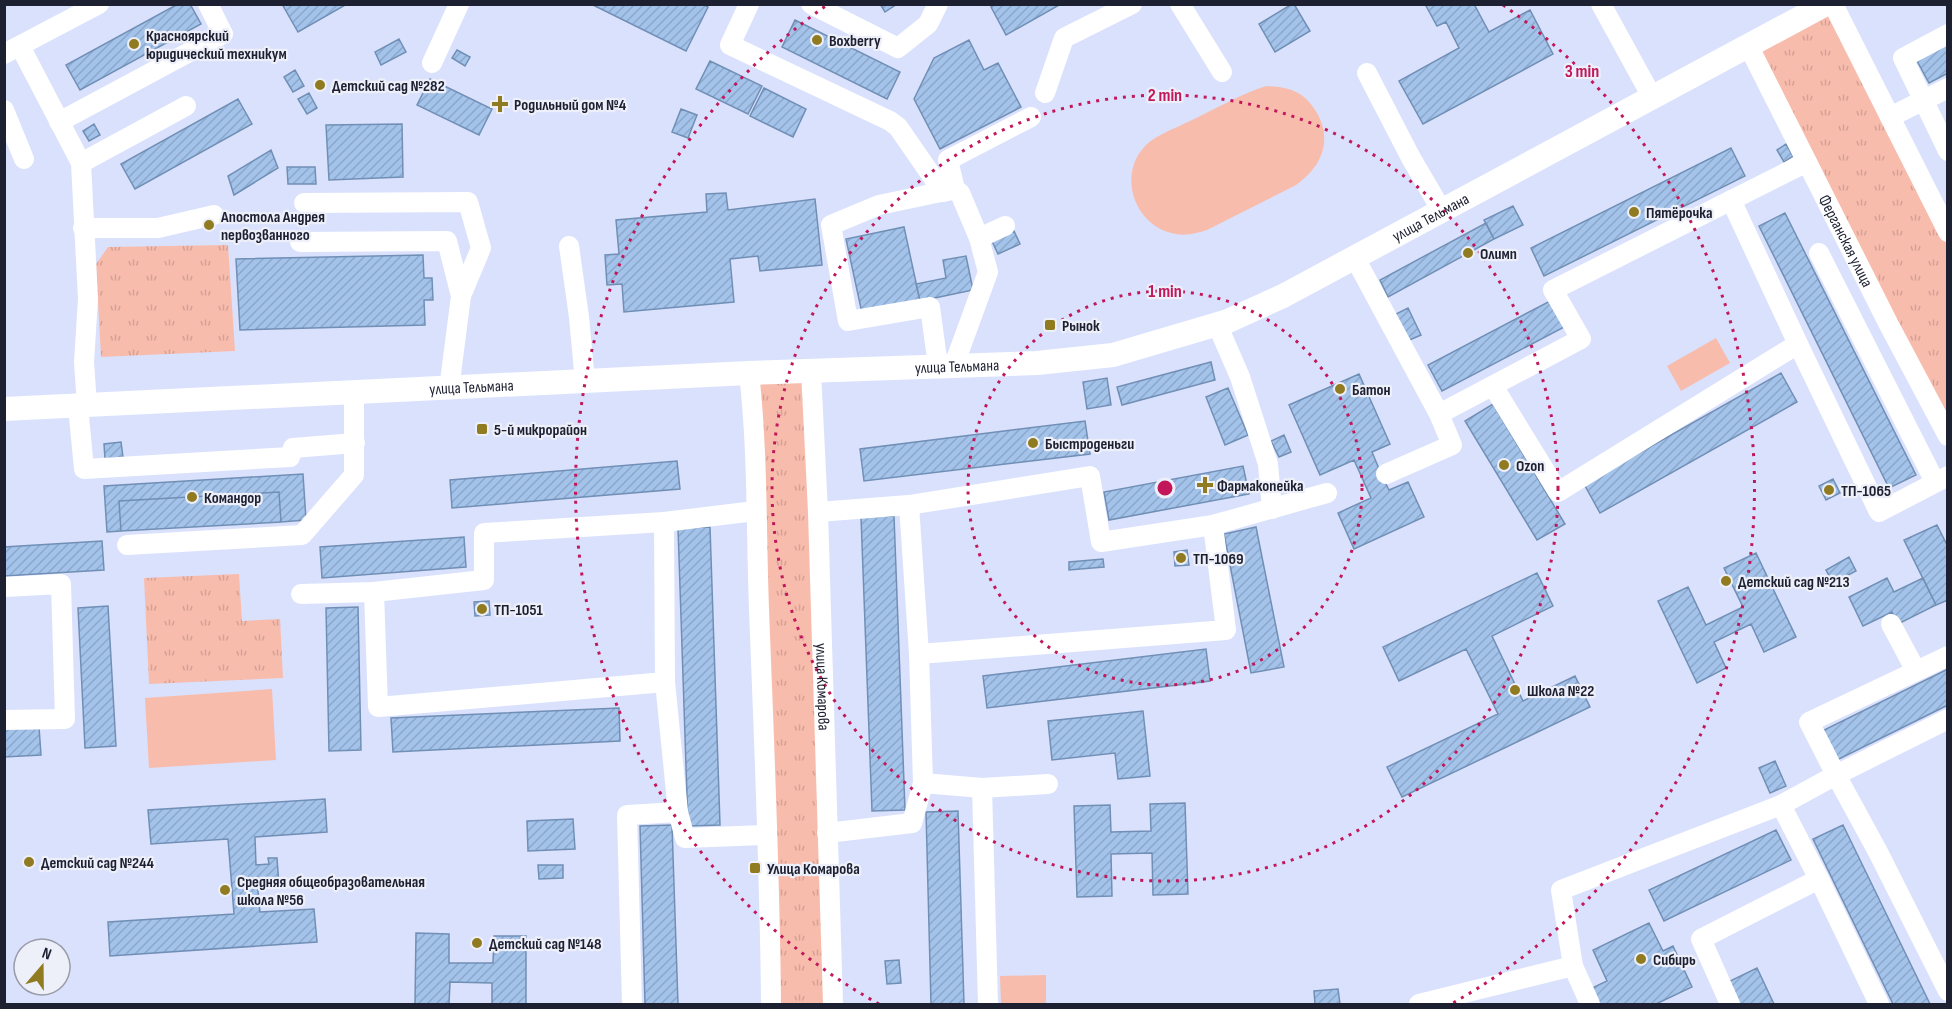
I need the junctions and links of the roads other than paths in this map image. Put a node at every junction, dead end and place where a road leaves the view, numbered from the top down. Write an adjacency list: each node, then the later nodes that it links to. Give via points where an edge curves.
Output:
1 (99, 4): 14 (street)
2 (208, 4): 26 (street, via 223,34)
3 (459, 4): 15 (street)
4 (749, 4): 31 (street, via 730,45 890,121)
5 (811, 4): 6 (street, via 898,48 928,24)
6 (938, 4)
7 (1132, 4): 19 (street, via 1064,38)
8 (1180, 4): 16 (street)
9 (1601, 4): 20 (street)
10 (1826, 4): 13 (main road, улица Тельмана)
11 (1833, 4): 25 (street)
12 (1947, 34): 21 (street, via 1903,58)
13 (1748, 45): 20 (main road, улица Тельмана); 29 (street, Ферганская улица)
14 (12, 50): 26 (street)
15 (432, 63)
16 (1222, 72)
17 (1367, 73): 34 (street)
18 (1947, 88): 21 (street)
19 (1045, 93)
20 (1652, 97): 34 (main road, улица Тельмана)
21 (1923, 99): 25 (street); 27 (street)
22 (186, 106): 30 (street)
23 (4, 110): 28 (street)
24 (1031, 117): 31 (street, via 948,160)
25 (1890, 117): 38 (street)
26 (59, 122): 30 (street)
27 (1947, 151)
28 (24, 159)
29 (1807, 162): 32 (street); 45 (street, Ферганская улица)
30 (81, 163): 37 (street)
31 (949, 191): 39 (street, via 960,193); 49 (street, via 879,205 831,225 848,321 930,308)
32 (1731, 200): 48 (street); 53 (street, via 1553,290 1581,339)
33 (304, 203): 44 (street, via 468,202 481,248)
34 (1442, 211): 43 (main road, улица Тельмана)
35 (214, 215): 37 (street, via 158,228)
36 (1005, 226): 39 (street)
37 (83, 228): 56 (street, via 88,299)
38 (1947, 232)
39 (979, 238): 49 (street, via 988,272)
40 (300, 242): 44 (street, via 447,241)
41 (569, 246): 52 (street)
42 (1820, 253): 47 (street)
43 (1355, 258): 46 (main road, улица Тельмана, via 1283,296); 58 (street)
44 (461, 296): 54 (street)
45 (1887, 323): 47 (street); 59 (street, Ферганская улица)
46 (1217, 324): 49 (main road, улица Тельмана, via 1113,356); 65 (street, via 1240,377 1268,464)
47 (1861, 339): 62 (street)
48 (1798, 344): 53 (street, via 1558,492); 62 (street, via 1879,512)
49 (946, 365): 50 (main road, улица Тельмана)
50 (811, 371): 51 (main road, улица Тельмана); 67 (street, улица Комарова)
51 (749, 373): 52 (main road, улица Тельмана); 66 (street, via 755,430)
52 (585, 382): 54 (main road, улица Тельмана)
53 (1493, 386): 58 (street)
54 (449, 389): 55 (main road, улица Тельмана)
55 (354, 393): 56 (main road, улица Тельмана); 60 (street)
56 (82, 406): 57 (main road, улица Тельмана); 60 (street, via 84,469 290,457 293,448)
57 (4, 409)
58 (1439, 414): 61 (street, via 1452,445)
59 (1947, 436)
60 (355, 443): 70 (street, via 354,475 302,535)
61 (1386, 474)
62 (1941, 479)
63 (1327, 493): 65 (street)
64 (909, 505): 67 (street); 69 (street, via 1090,476 1101,542); 75 (street)
65 (1272, 509): 69 (street)
66 (755, 511): 68 (street); 88 (street)
67 (818, 512): 87 (street, улица Комарова)
68 (664, 522): 72 (street, via 484,533 484,580); 78 (street)
69 (1212, 525): 75 (street, via 1226,630)
70 (127, 545)
71 (4, 587): 80 (street, via 61,584 65,719)
72 (374, 592): 73 (street); 78 (street, via 378,707)
73 (301, 594)
74 (1891, 624): 77 (street)
75 (919, 654): 82 (street)
76 (1947, 656): 77 (street)
77 (1916, 671): 81 (street, via 1809,722)
78 (665, 682): 86 (street)
79 (1947, 719): 81 (street)
80 (4, 720)
81 (1836, 775): 85 (street); 91 (street)
82 (923, 783): 84 (street); 87 (street, via 912,823)
83 (1048, 784): 84 (street)
84 (982, 788): 95 (street)
85 (1780, 805): 89 (street); 90 (street, via 1561,890)
86 (678, 812): 88 (street, via 685,838); 92 (street, via 627,815)
87 (827, 833): 94 (street, улица Комарова)
88 (767, 835): 93 (street)
89 (1819, 879): 98 (street, via 1701,939); 99 (street)
90 (1573, 966): 96 (street); 97 (street)
91 (1947, 992)
92 (632, 1005)
93 (771, 1005)
94 (833, 1005)
95 (988, 1005)
96 (1419, 1005)
97 (1590, 1005)
98 (1730, 1005)
99 (1879, 1005)

